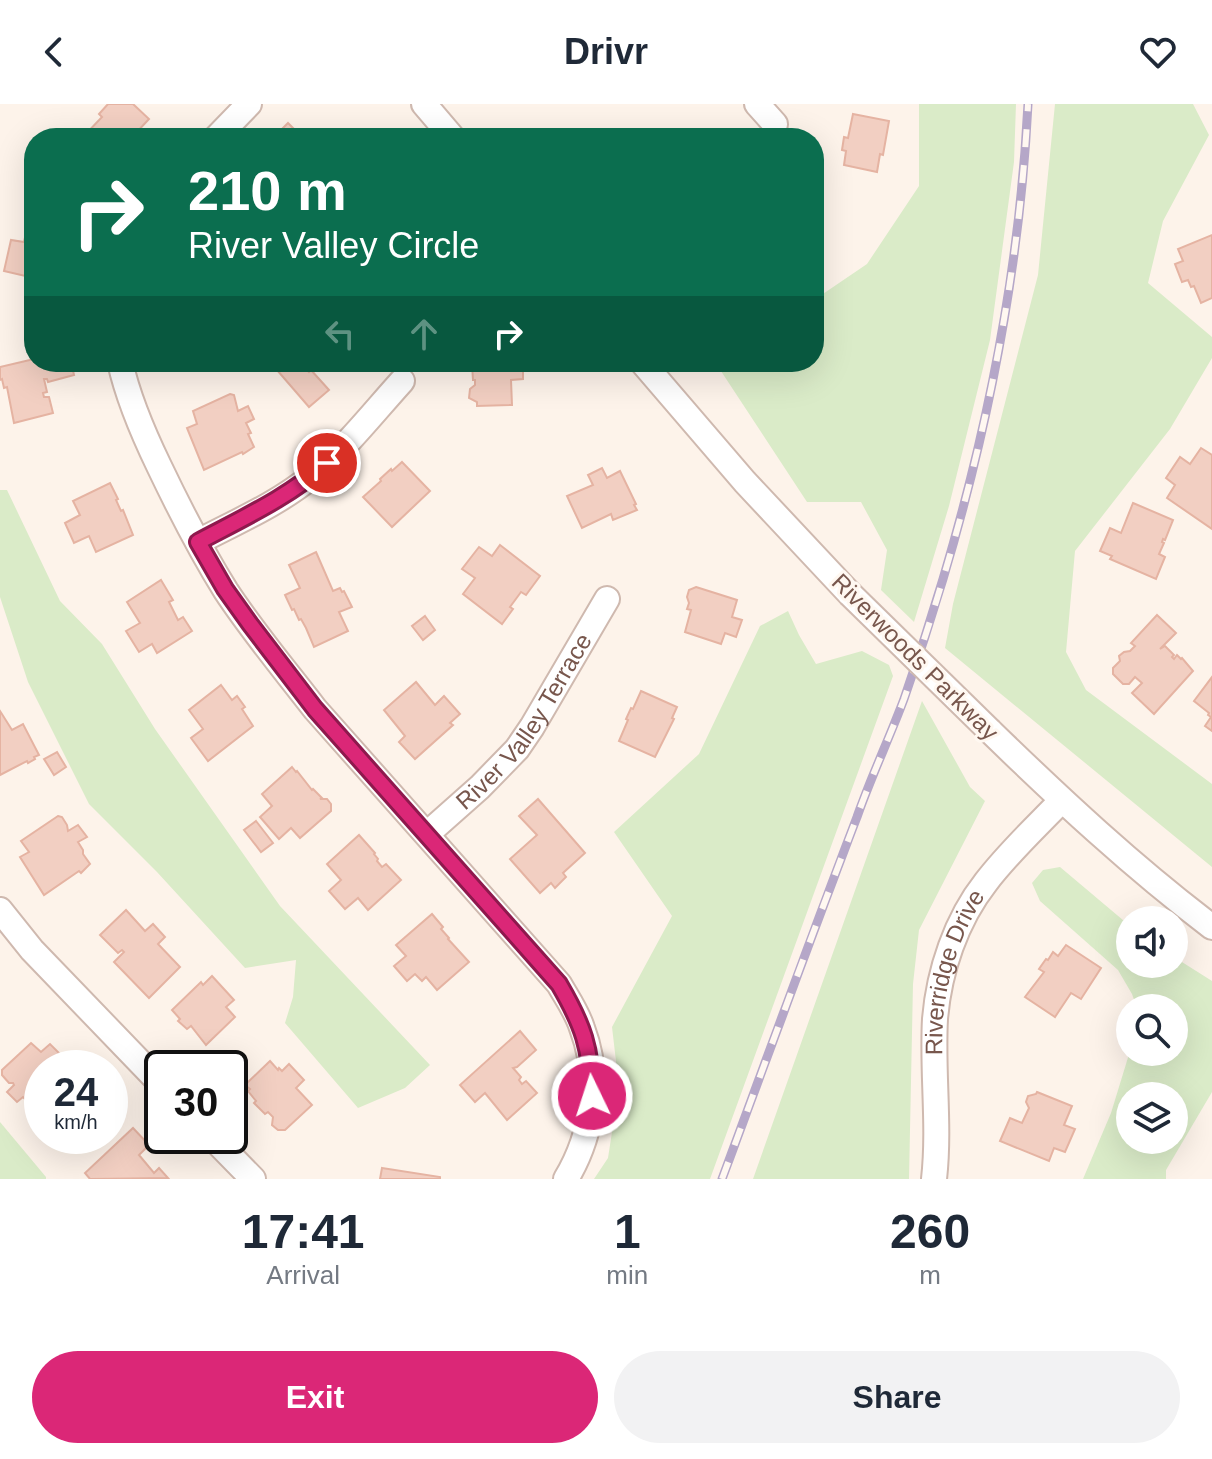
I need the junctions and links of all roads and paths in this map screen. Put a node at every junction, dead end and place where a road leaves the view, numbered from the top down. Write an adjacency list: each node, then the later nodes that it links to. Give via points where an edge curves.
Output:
1 (249, 104): 5 (street)
2 (424, 104): 6 (street)
3 (757, 104): 4 (street)
4 (775, 124)
5 (226, 128)
6 (444, 128)
7 (122, 372): 10 (street, via 144,435)
8 (651, 372): 12 (street, Riverwoods Parkway, bridge, via 850,594)
9 (402, 381): 10 (street, via 313,475)
10 (198, 542): 13 (street, via 225,589 315,709)
11 (607, 599): 13 (street, River Valley Terrace, via 517,749)
12 (1061, 801): 15 (street, Riverwoods Parkway); 20 (street, Riverridge Drive, via 987,880 950,949 935,1020)
13 (427, 834): 19 (street, via 559,984 582,1026 592,1096 582,1148)
14 (0, 910): 16 (street)
15 (1212, 927)
16 (144, 1066)
17 (229, 1154): 18 (street)
18 (253, 1179)
19 (566, 1179)
20 (934, 1179)

